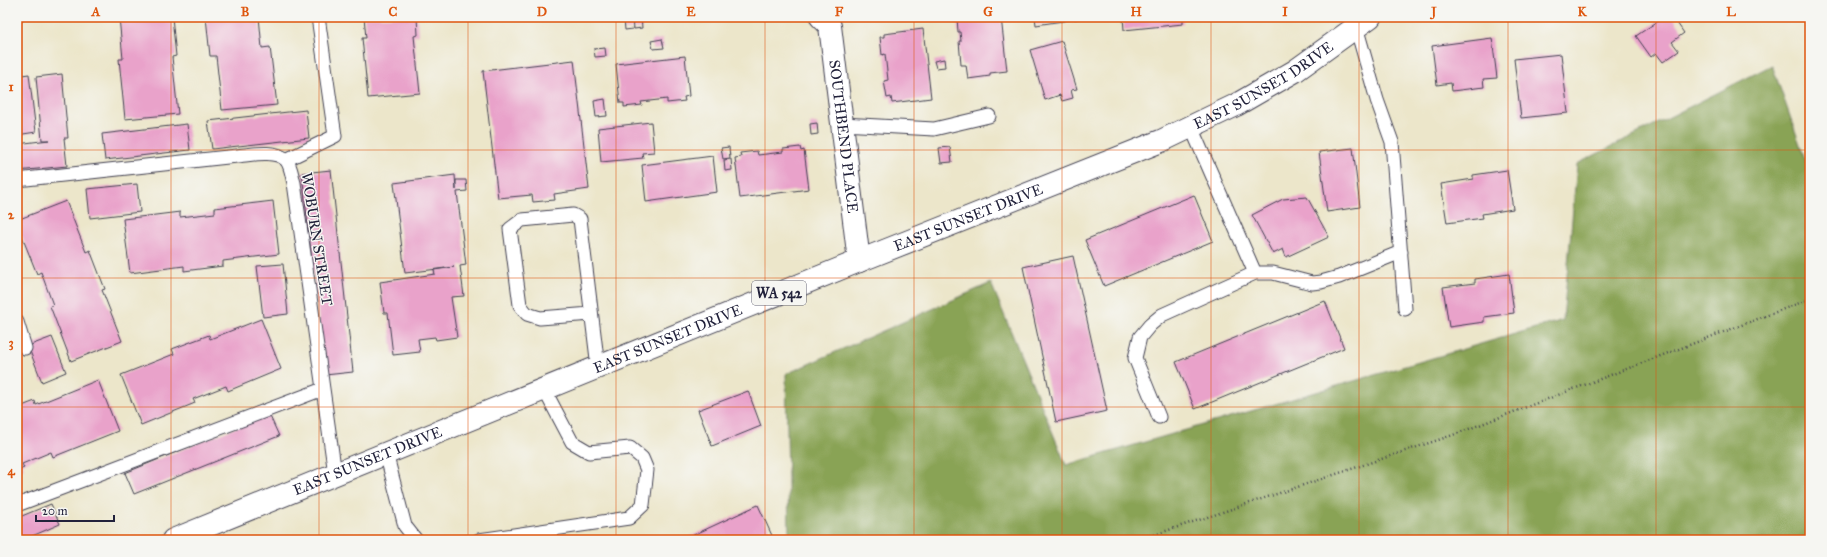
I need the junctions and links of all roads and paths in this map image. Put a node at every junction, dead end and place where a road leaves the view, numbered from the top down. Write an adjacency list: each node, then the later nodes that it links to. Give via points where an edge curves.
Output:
1 (318, 17): 7 (lane, via 335,136)
2 (829, 20): 5 (main road, SOUTHBEND PLACE)
3 (1360, 20): 6 (main road, EAST SUNSET DRIVE / WA 542, via 1295,71); 9 (lane, via 1377,100 1392,142)
4 (990, 116): 5 (lane, via 934,129)
5 (842, 124): 10 (main road, SOUTHBEND PLACE)
6 (1191, 127): 10 (main road, EAST SUNSET DRIVE / WA 542); 11 (lane)
7 (286, 160): 8 (lane, WOBURN STREET, via 269,154); 18 (lane, WOBURN STREET, via 294,183)
8 (17, 180)
9 (1400, 252): 11 (lane, via 1321,282 1312,283 1273,273); 13 (lane)
10 (859, 261): 17 (main road, EAST SUNSET DRIVE / WA 542)
11 (1255, 273): 20 (lane, via 1162,315 1140,337 1135,358)
12 (1810, 299): 27 (path, via 1453,435)
13 (1405, 309)
14 (591, 314): 14 (lane, via 580,219 573,215 522,220 510,229 520,304 527,314 540,318); 17 (lane)
15 (17, 322): 16 (lane)
16 (25, 348)
17 (598, 367): 19 (main road, EAST SUNSET DRIVE / WA 542)
18 (323, 389): 22 (lane, WOBURN STREET); 23 (lane)
19 (544, 389): 21 (main road, EAST SUNSET DRIVE / WA 542); 26 (lane, via 572,442 588,452 630,448 642,458 647,470 643,505 629,518)
20 (1160, 417)
21 (386, 453): 22 (main road, EAST SUNSET DRIVE / WA 542); 25 (lane, via 405,526)
22 (335, 474): 24 (main road, EAST SUNSET DRIVE / WA 542)
23 (17, 505)
24 (173, 540)
25 (416, 540)
26 (479, 540)
27 (1139, 540)

